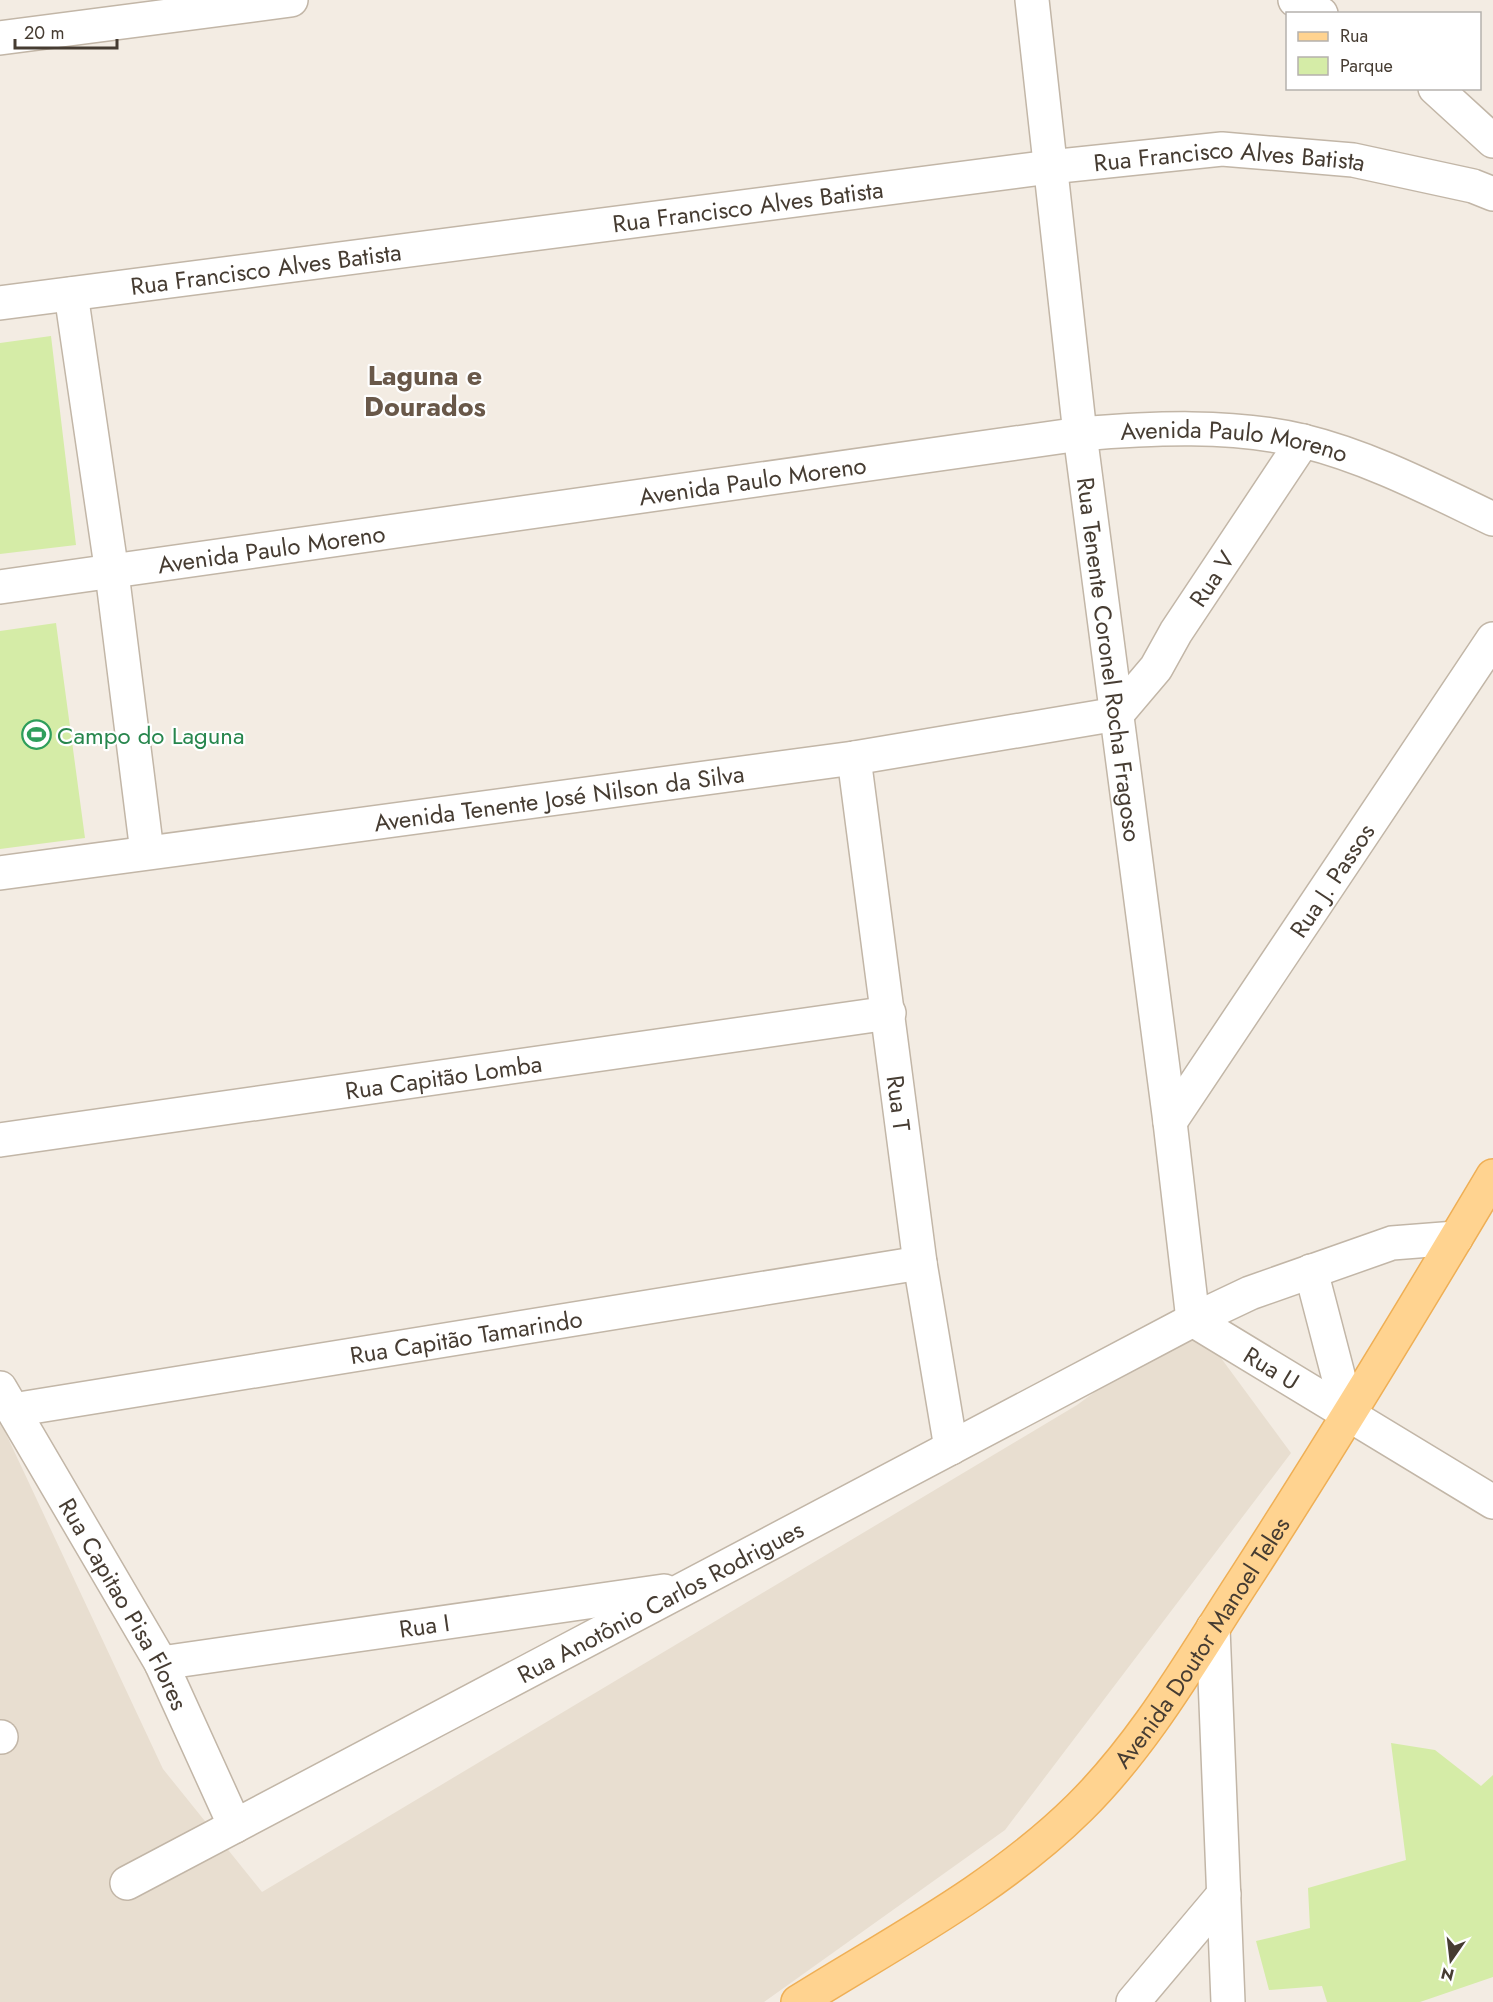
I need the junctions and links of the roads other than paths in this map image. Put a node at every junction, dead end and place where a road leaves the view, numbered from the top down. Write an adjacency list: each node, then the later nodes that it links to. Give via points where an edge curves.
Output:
1 (291, 0): 5 (street)
2 (1032, 0): 8 (street, Rua Tenente Coronel Rocha Fragoso)
3 (1295, 0): 4 (street)
4 (1318, 12)
5 (0, 38)
6 (1437, 90): 7 (street)
7 (1493, 141)
8 (1050, 167): 9 (street, Rua Francisco Alves Batista, via 1222,149 1353,160 1473,186); 10 (street, Rua Francisco Alves Batista); 12 (street, Rua Tenente Coronel Rocha Fragoso)
9 (1493, 194)
10 (72, 294): 11 (street, Rua Francisco Alves Batista); 15 (street)
11 (0, 303)
12 (1080, 434): 13 (street, Avenida Paulo Moreno, via 1160,428 1244,432); 15 (street, Avenida Paulo Moreno); 18 (street, Rua Tenente Coronel Rocha Fragoso)
13 (1303, 441): 14 (street, Avenida Paulo Moreno, via 1382,468); 18 (street, Rua V, via 1156,668)
14 (1493, 519)
15 (112, 573): 16 (street, Avenida Paulo Moreno); 20 (street)
16 (0, 587)
17 (1493, 639): 23 (street, Rua J. Passos)
18 (1117, 714): 19 (street, Avenida Tenente José Nilson da Silva); 23 (street, Rua Tenente Coronel Rocha Fragoso)
19 (854, 758): 20 (street, Avenida Tenente José Nilson da Silva); 22 (street, Rua T)
20 (147, 852): 21 (street, Avenida Tenente José Nilson da Silva)
21 (0, 873)
22 (889, 1013): 24 (street, Rua Capitão Lomba); 27 (street, Rua T)
23 (1170, 1122): 29 (street, Rua Tenente Coronel Rocha Fragoso)
24 (0, 1140)
25 (1493, 1176): 26 (main road, Avenida Doutor Manoel Teles)
26 (1456, 1238): 28 (street, Rua Anotônio Carlos Rodrigues, via 1392,1243); 31 (main road, Avenida Doutor Manoel Teles)
27 (920, 1263): 30 (street, Rua Capitão Tamarindo); 32 (street, Rua T)
28 (1311, 1272): 29 (street, Rua Anotônio Carlos Rodrigues, via 1250,1293); 31 (street)
29 (1193, 1320): 31 (street, Rua U); 32 (street, Rua Anotônio Carlos Rodrigues)
30 (6, 1399): 36 (street, Rua Capitao Pisa Flores)
31 (1349, 1417): 33 (street, Rua U); 35 (main road, Avenida Doutor Manoel Teles)
32 (951, 1448): 34 (street, Rua Anotônio Carlos Rodrigues)
33 (1493, 1502)
34 (688, 1587): 36 (street, Rua I); 37 (street, Rua Anotônio Carlos Rodrigues)
35 (1213, 1628): 39 (street); 40 (main road, Avenida Doutor Manoel Teles, via 1124,1758 1080,1807 972,1894)
36 (160, 1663): 37 (street, Rua Capitao Pisa Flores)
37 (235, 1826): 38 (street, Rua Anotônio Carlos Rodrigues)
38 (127, 1883)
39 (1224, 1894): 41 (street); 42 (street)
40 (798, 2002)
41 (1133, 2002)
42 (1228, 2002)

